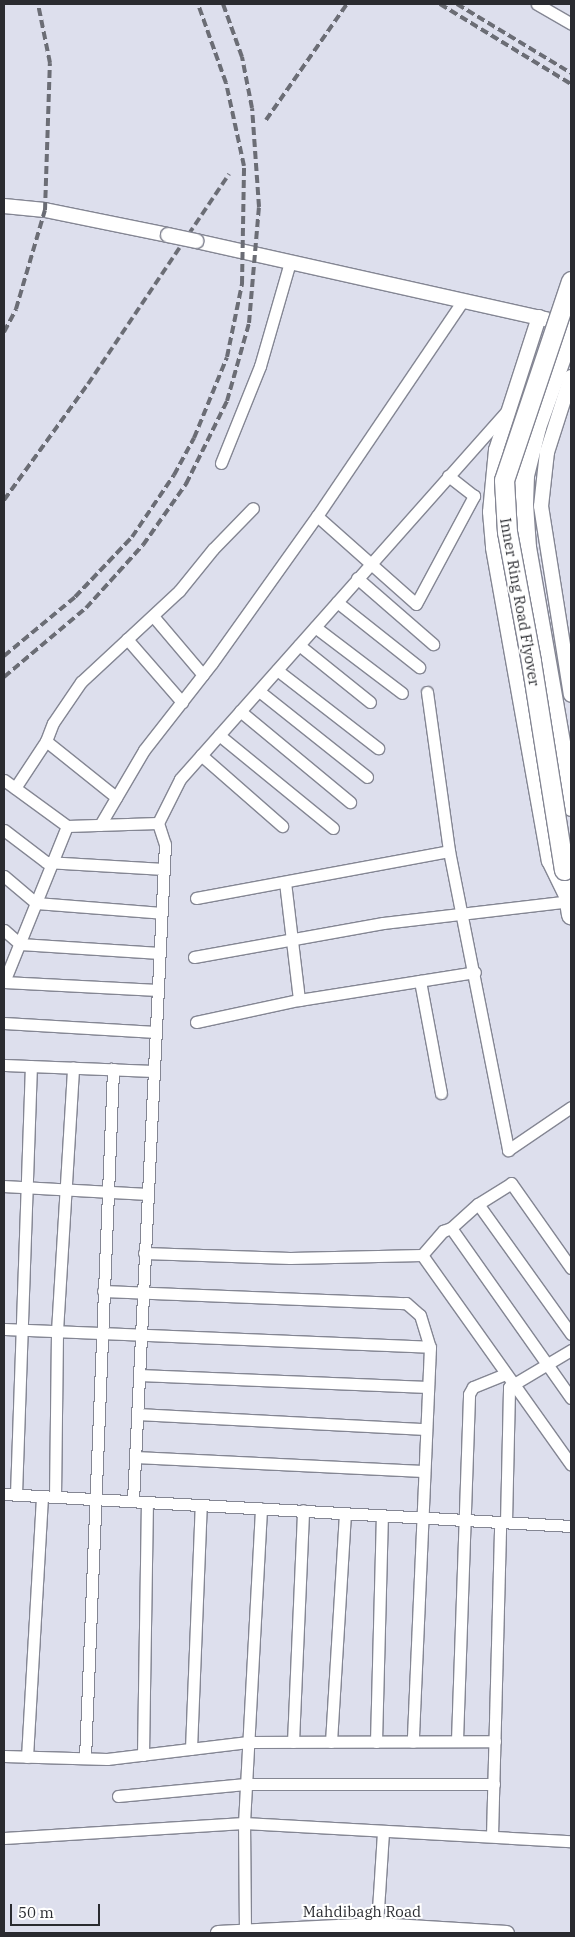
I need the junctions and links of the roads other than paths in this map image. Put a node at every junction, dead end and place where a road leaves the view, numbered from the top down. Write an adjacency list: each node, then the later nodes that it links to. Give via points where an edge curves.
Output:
1 (537, 4): 2 (street)
2 (571, 24)
3 (7, 204): 4 (street, bridge)
4 (290, 262): 6 (street); 12 (street, via 260,366)
5 (571, 281): 57 (highway, Inner Ring Road Flyover, bridge, via 504,480 507,532)
6 (463, 300): 7 (street); 15 (street)
7 (539, 317): 8 (street); 11 (street)
8 (571, 324)
9 (571, 329): 43 (highway, Inner Ring Road Flyover, via 536,428 524,475 522,504 526,548)
10 (571, 377): 30 (street, via 547,452 541,506)
11 (506, 412): 13 (street); 57 (street, via 491,480 493,548 549,861)
12 (221, 463)
13 (448, 476): 16 (street); 16 (street, via 474,496 416,604)
14 (253, 508): 19 (street)
15 (317, 516): 16 (street); 26 (street)
16 (370, 564): 17 (street)
17 (357, 578): 18 (street); 22 (street)
18 (336, 602): 20 (street); 24 (street)
19 (153, 616): 21 (street); 26 (street)
20 (315, 627): 23 (street); 29 (street)
21 (127, 639): 31 (street); 35 (street, via 81,682 53,723)
22 (433, 644)
23 (299, 645): 25 (street); 32 (street)
24 (419, 667)
25 (277, 670): 27 (street); 36 (street)
26 (203, 675): 31 (street)
27 (259, 691): 33 (street); 38 (street)
28 (427, 692): 50 (street)
29 (402, 693)
30 (571, 695)
31 (182, 702): 41 (street, via 144,750)
32 (370, 702)
33 (240, 711): 34 (street); 42 (street)
34 (219, 735): 37 (street); 48 (street)
35 (46, 741): 40 (street); 41 (street)
36 (378, 748)
37 (201, 755): 44 (street, via 180,779); 47 (street)
38 (367, 777)
39 (4, 780): 40 (street)
40 (15, 788): 46 (street)
41 (116, 797): 45 (street)
42 (350, 802)
43 (571, 806)
44 (158, 823): 45 (street); 52 (street, via 166,844)
45 (100, 825): 46 (street)
46 (67, 826): 51 (street)
47 (282, 826)
48 (333, 828)
49 (4, 830): 51 (street, via 37,858)
50 (449, 851): 54 (street); 58 (street)
51 (55, 863): 52 (street); 56 (street)
52 (164, 869): 59 (street)
53 (4, 876): 56 (street)
54 (285, 882): 55 (street); 61 (street)
55 (196, 898)
56 (36, 903): 59 (street); 62 (street)
57 (570, 907): 58 (street)
58 (463, 912): 61 (street); 65 (street)
59 (162, 914): 63 (street)
60 (4, 930): 62 (street)
61 (291, 937): 64 (street); 69 (street)
62 (20, 944): 63 (street); 67 (street)
63 (160, 953): 68 (street)
64 (194, 956)
65 (475, 972): 66 (street); 79 (street, via 508,1150)
66 (420, 981): 69 (street); 78 (street)
67 (4, 982): 68 (street)
68 (158, 990): 72 (street)
69 (299, 1000): 70 (street)
70 (196, 1022)
71 (4, 1023): 72 (street)
72 (156, 1032): 77 (street)
73 (4, 1065): 74 (street)
74 (31, 1066): 75 (street); 81 (street)
75 (73, 1067): 76 (street); 82 (street)
76 (113, 1069): 77 (street); 83 (street)
77 (154, 1071): 84 (street)
78 (442, 1093)
79 (571, 1108)
80 (4, 1186): 81 (street)
81 (25, 1187): 82 (street); 93 (street)
82 (67, 1189): 83 (street); 94 (street)
83 (107, 1192): 84 (street); 90 (street)
84 (147, 1194): 87 (street)
85 (478, 1204): 86 (street); 89 (street, via 511,1183); 96 (street)
86 (451, 1228): 88 (street, via 442,1231); 100 (street)
87 (144, 1253): 88 (street, via 290,1258); 91 (street)
88 (422, 1255): 101 (street)
89 (571, 1268)
90 (103, 1291): 91 (street); 95 (street)
91 (142, 1293): 97 (street); 98 (street, via 406,1303 420,1315)
92 (4, 1329): 93 (street)
93 (19, 1330): 94 (street); 112 (street)
94 (58, 1332): 95 (street); 114 (street)
95 (101, 1333): 97 (street); 115 (street)
96 (571, 1334)
97 (141, 1335): 98 (street); 102 (street)
98 (430, 1347): 104 (street)
99 (571, 1350): 100 (street)
100 (548, 1364): 103 (street); 105 (street)
101 (504, 1374): 103 (street); 124 (street, via 473,1387 468,1394)
102 (139, 1375): 104 (street); 106 (street)
103 (512, 1386): 109 (street); 125 (street, via 509,1387)
104 (428, 1387): 107 (street)
105 (571, 1398)
106 (137, 1414): 107 (street); 108 (street)
107 (426, 1428): 110 (street)
108 (135, 1457): 110 (street); 116 (street)
109 (571, 1465)
110 (423, 1471): 123 (street)
111 (4, 1494): 112 (street)
112 (16, 1494): 113 (street)
113 (42, 1496): 114 (street); 137 (street)
114 (55, 1496): 115 (street)
115 (97, 1499): 116 (street); 138 (street)
116 (133, 1501): 117 (street)
117 (147, 1502): 118 (street); 135 (street)
118 (201, 1505): 119 (street); 134 (street)
119 (261, 1508): 120 (street); 128 (street)
120 (303, 1510): 121 (street); 129 (street)
121 (345, 1513): 122 (street); 130 (street)
122 (382, 1515): 123 (street); 131 (street)
123 (421, 1517): 124 (street); 132 (street)
124 (463, 1520): 125 (street); 127 (street)
125 (503, 1522): 126 (street); 133 (street)
126 (571, 1526)
127 (457, 1740): 132 (street); 133 (street)
128 (248, 1742): 129 (street); 134 (street); 139 (street)
129 (294, 1742): 130 (street)
130 (331, 1742): 131 (street)
131 (376, 1742): 132 (street)
132 (413, 1742)
133 (495, 1742): 140 (street)
134 (190, 1749): 135 (street)
135 (143, 1755): 138 (street)
136 (4, 1756): 137 (street)
137 (27, 1757): 138 (street)
138 (85, 1758)
139 (246, 1784): 140 (street); 141 (street); 142 (street)
140 (494, 1784): 144 (street)
141 (118, 1796)
142 (244, 1824): 143 (street); 145 (street); 148 (street)
143 (383, 1831): 144 (street); 147 (street)
144 (492, 1836): 146 (street)
145 (4, 1838)
146 (571, 1841)
147 (377, 1925): 148 (street, Mahdibagh Road); 150 (street, Mahdibagh Road)
148 (245, 1932): 149 (street, Mahdibagh Road)
149 (218, 1933)
150 (507, 1933)

